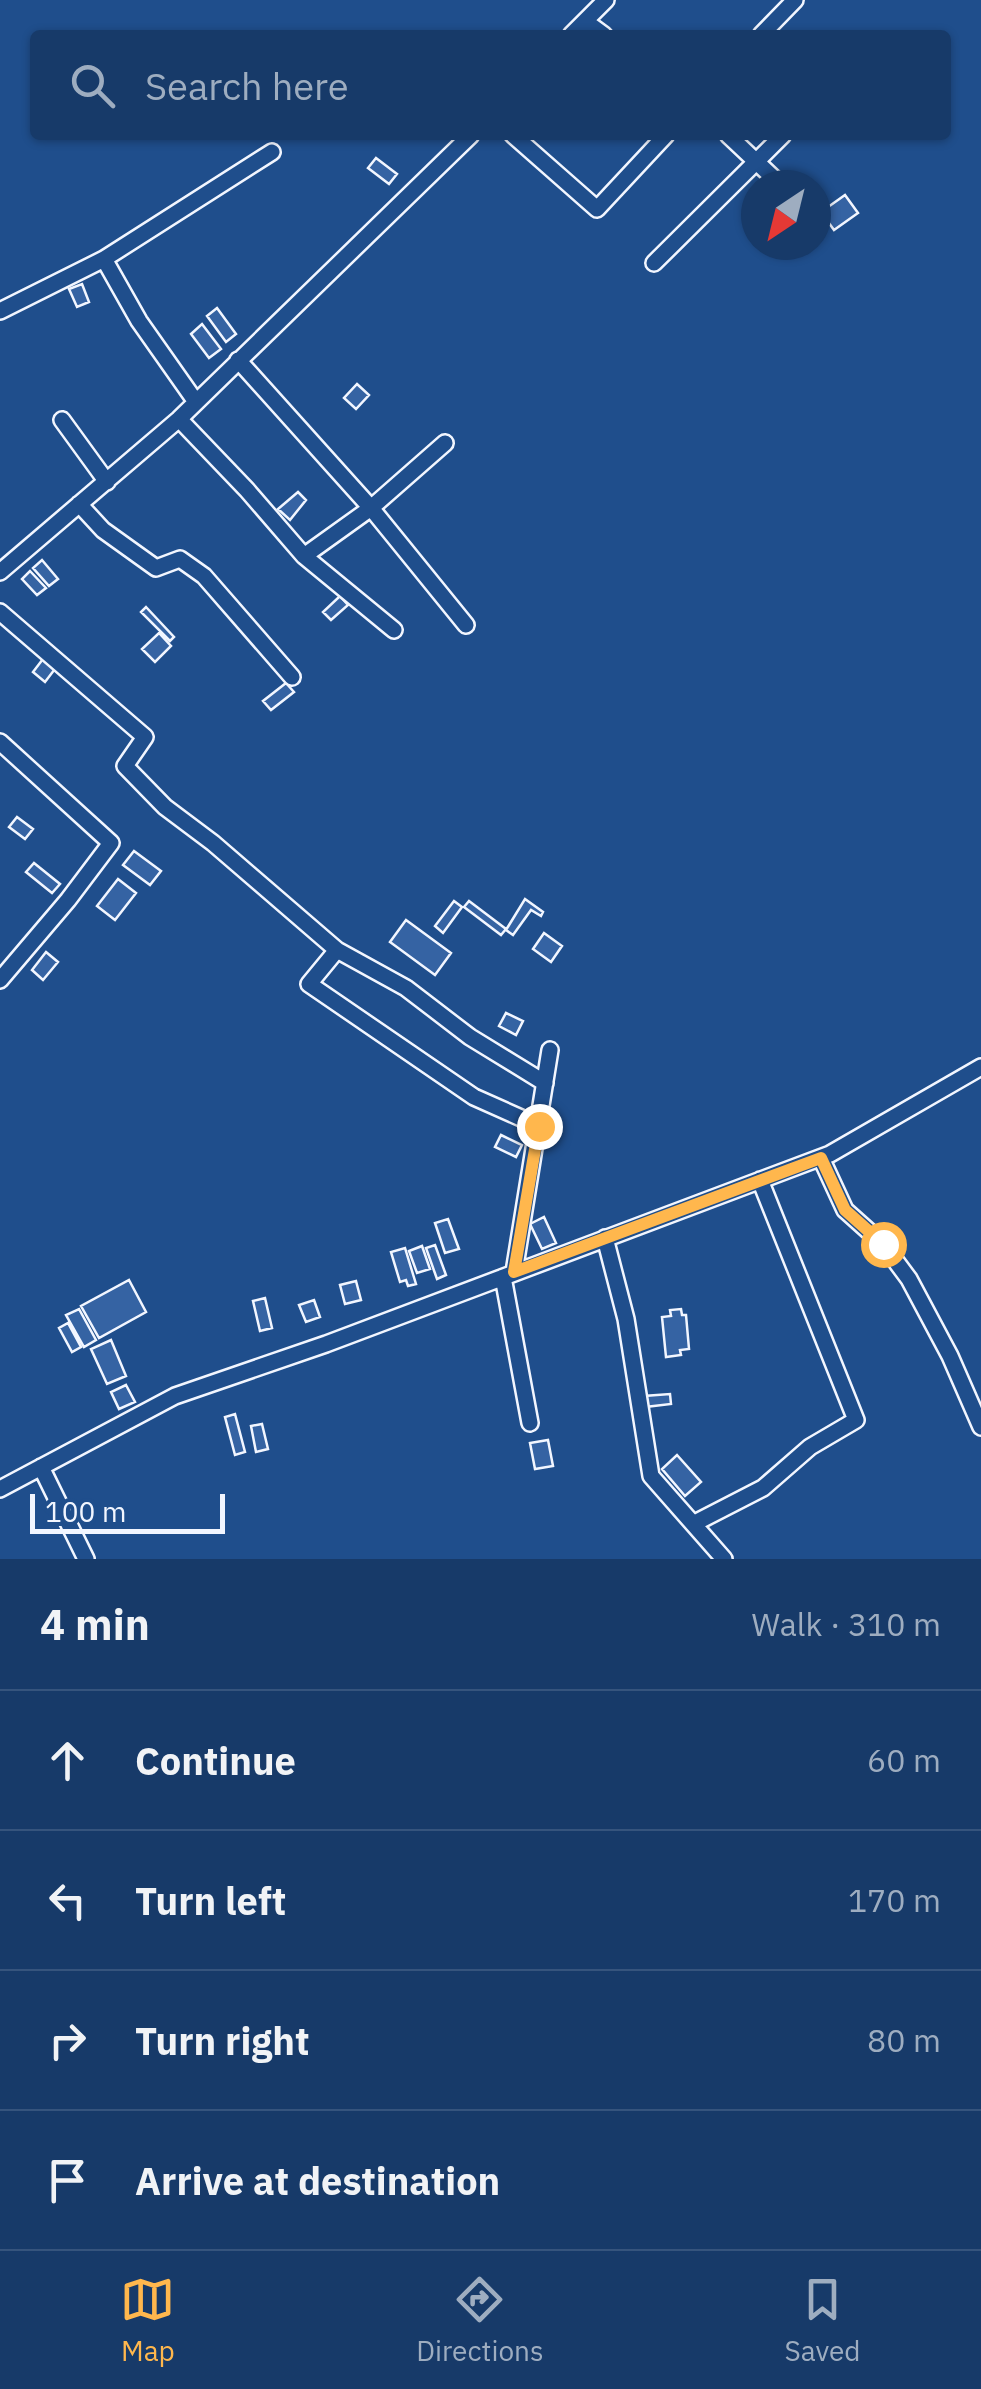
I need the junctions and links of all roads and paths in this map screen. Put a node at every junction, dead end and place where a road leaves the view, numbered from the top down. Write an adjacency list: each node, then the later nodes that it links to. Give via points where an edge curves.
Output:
1 (606, 0): 3 (street)
2 (795, 0): 6 (street)
3 (586, 20): 4 (street); 5 (street)
4 (576, 30)
5 (598, 30)
6 (766, 30)
7 (466, 140): 18 (street)
8 (519, 140): 9 (street, via 597,209)
9 (661, 140)
10 (734, 140): 13 (street)
11 (778, 140): 13 (street)
12 (272, 152): 15 (street)
13 (758, 160): 14 (street); 16 (street)
14 (767, 170)
15 (104, 259): 17 (street); 19 (street)
16 (654, 262)
17 (0, 311)
18 (238, 360): 19 (street); 25 (street)
19 (196, 402): 20 (street)
20 (179, 419): 23 (street); 26 (street)
21 (62, 420): 23 (street)
22 (445, 443): 25 (street)
23 (108, 482): 24 (street)
24 (79, 504): 27 (street); 31 (street, via 156,568 180,559 204,576)
25 (370, 508): 26 (street); 29 (street)
26 (304, 556): 30 (street)
27 (0, 572)
28 (0, 612): 33 (street, via 145,737 125,766 165,807)
29 (466, 625)
30 (394, 630)
31 (292, 677)
32 (0, 742): 34 (street, via 112,843)
33 (337, 950): 37 (street, via 406,988); 38 (street, via 309,984 474,1097)
34 (0, 980)
35 (550, 1050): 37 (street)
36 (980, 1069): 39 (street)
37 (545, 1084): 38 (street)
38 (539, 1126): 42 (street)
39 (821, 1158): 40 (street); 44 (street, via 845,1210 883,1244 908,1279)
40 (760, 1180): 41 (street); 47 (street, via 856,1420 762,1488)
41 (605, 1238): 42 (street); 47 (street, via 626,1319 651,1476)
42 (508, 1274): 43 (street); 45 (street, via 175,1396)
43 (530, 1423)
44 (981, 1427)
45 (41, 1467): 46 (street); 48 (street)
46 (0, 1489)
47 (695, 1523): 49 (street)
48 (86, 1559)
49 (724, 1559)

